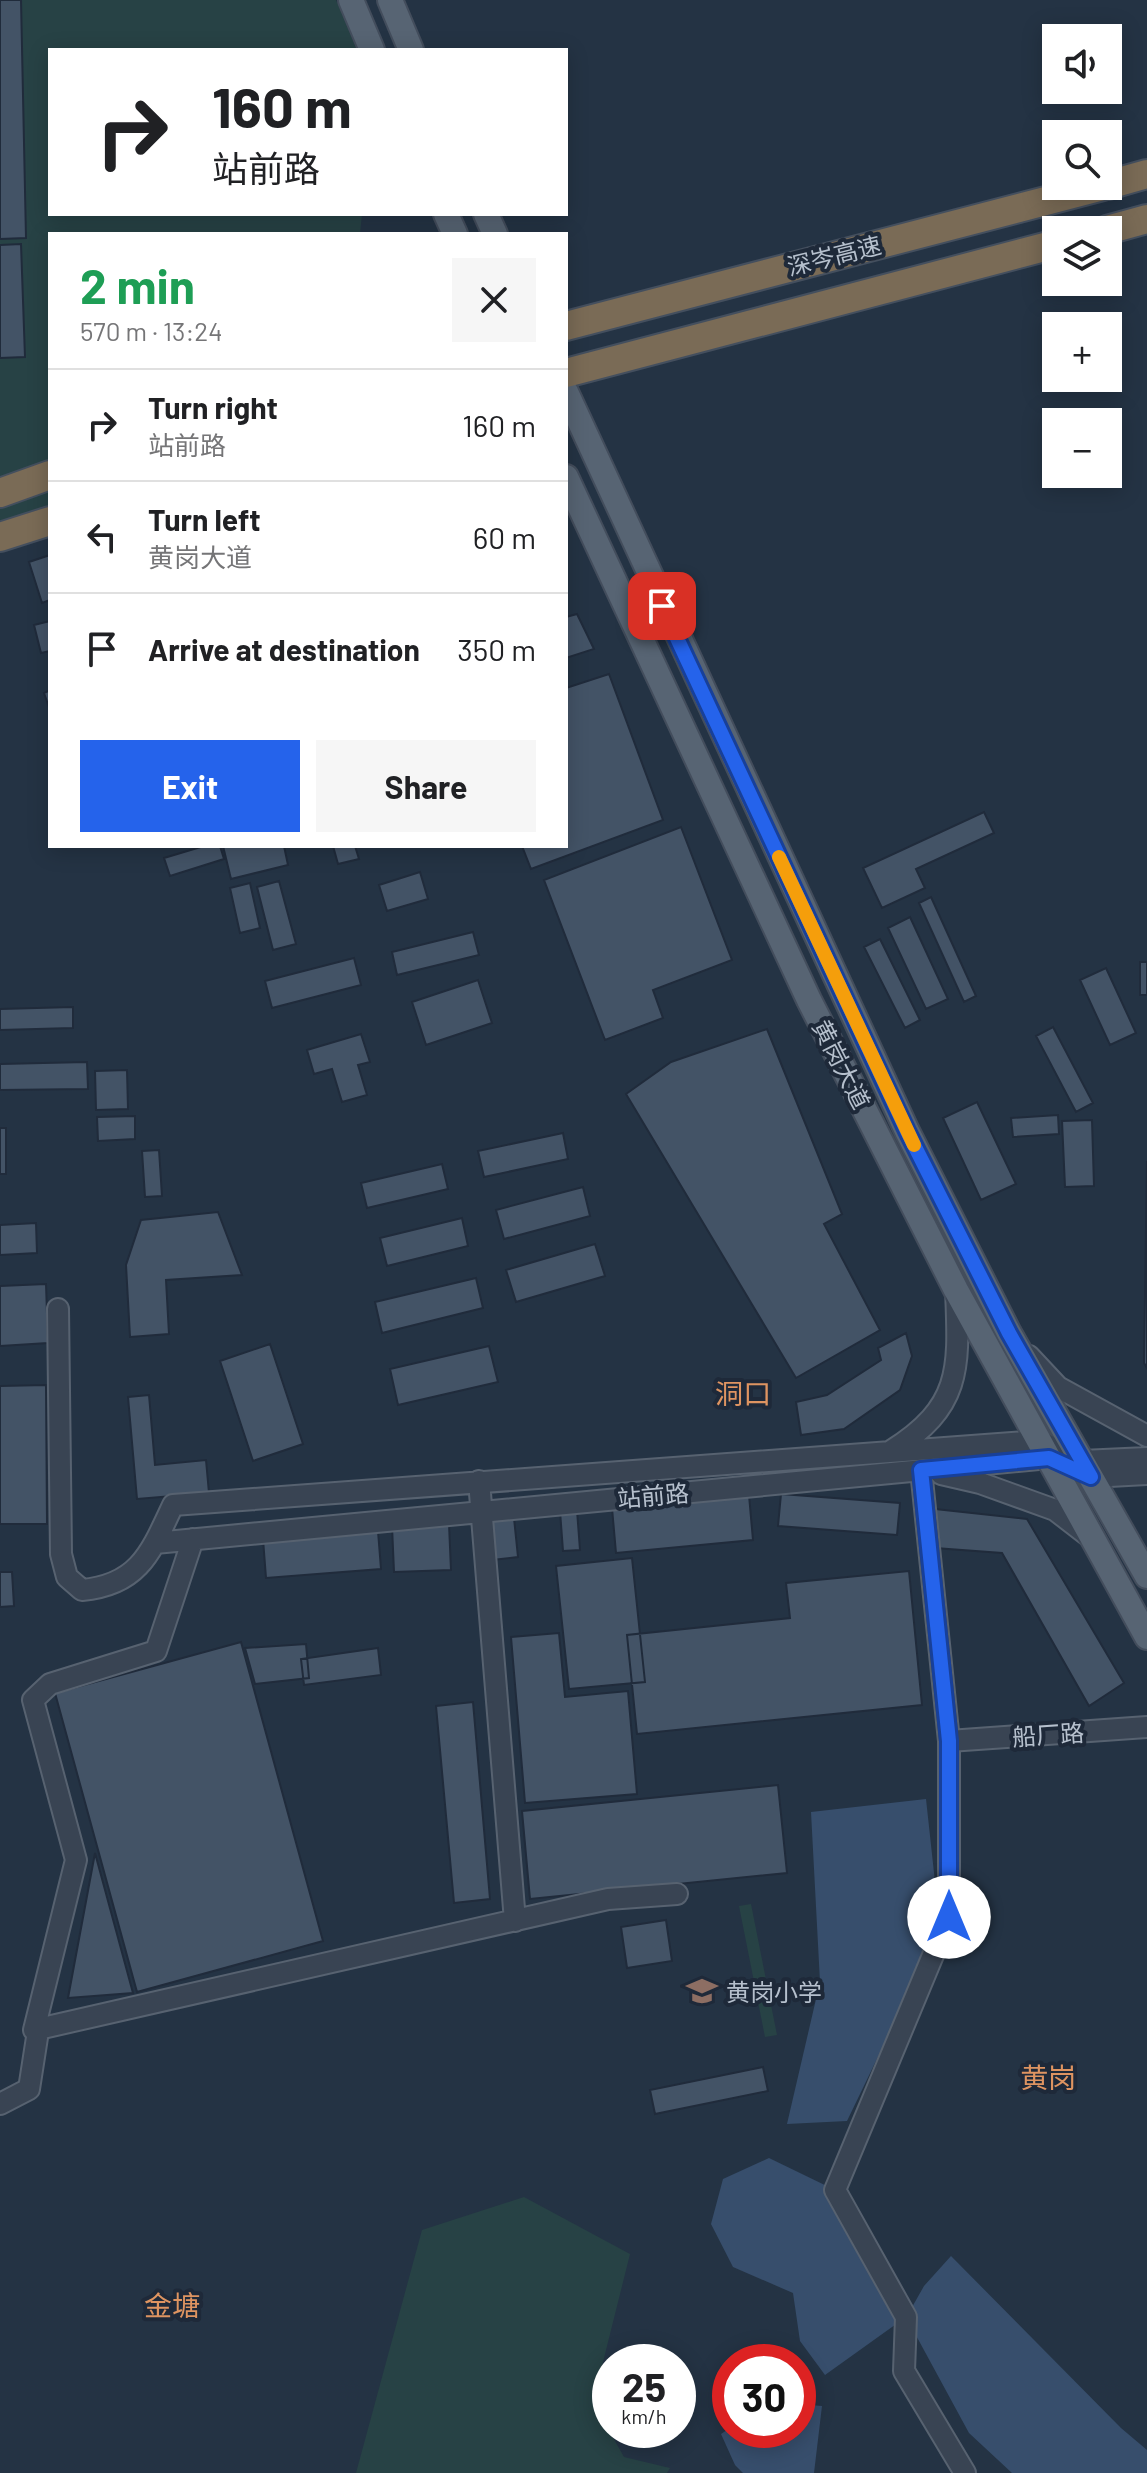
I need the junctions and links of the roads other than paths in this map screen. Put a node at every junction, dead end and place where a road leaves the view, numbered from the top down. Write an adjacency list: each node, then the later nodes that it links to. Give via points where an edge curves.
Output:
1 (351, 0): 3 (main road)
2 (390, 0): 4 (main road)
3 (371, 48)
4 (410, 48)
5 (1147, 174): 6 (highway, 深岑高速)
6 (1122, 181)
7 (1048, 200): 11 (highway, 深岑高速)
8 (1147, 219): 9 (highway)
9 (1122, 226)
10 (1042, 248): 12 (highway, 深岑高速)
11 (568, 325)
12 (568, 372)
13 (568, 396): 19 (main road, 黄岗大道)
14 (48, 476): 16 (highway)
15 (568, 481): 20 (main road, 黄岗大道)
16 (0, 493)
17 (48, 522): 18 (highway)
18 (0, 537)
19 (674, 633): 20 (main road); 23 (main road, 黄岗大道, via 907,1131)
20 (644, 646): 21 (main road, 黄岗大道, via 809,1000)
21 (956, 1290): 25 (main road, 黄岗大道); 26 (street, via 958,1349 946,1397 921,1432)
22 (58, 1309): 35 (street, via 61,1554 67,1577 82,1590 109,1588 128,1578)
23 (1009, 1333): 24 (street, via 1058,1387); 28 (main road, 黄岗大道)
24 (1147, 1436)
25 (1044, 1450): 26 (street, 站前路); 28 (street, 站前路); 29 (street, 站前路); 33 (main road, 黄岗大道)
26 (886, 1454): 31 (street, 站前路)
27 (1147, 1458): 28 (street, 站前路)
28 (1087, 1469): 30 (street, 站前路); 36 (main road, 黄岗大道)
29 (921, 1470): 32 (street, 站前路); 33 (street, via 980,1483 1055,1510); 39 (street)
30 (1147, 1474)
31 (479, 1481): 32 (street); 35 (street, 站前路, via 173,1505)
32 (481, 1512): 34 (street, 站前路); 41 (street)
33 (1092, 1538): 37 (main road, 黄岗大道)
34 (193, 1539): 35 (street, 站前路); 42 (street, via 156,1651 50,1684 33,1700 76,1860 34,2026)
35 (155, 1543)
36 (1146, 1566)
37 (1147, 1637)
38 (1147, 1727): 39 (street, 船厂路)
39 (949, 1741): 44 (street, via 949,1917 835,2190 906,2317 904,2371)
40 (677, 1894): 41 (street, via 608,1899)
41 (515, 1921): 42 (street)
42 (38, 2031): 43 (street, via 29,2089)
43 (0, 2104)
44 (965, 2473)

